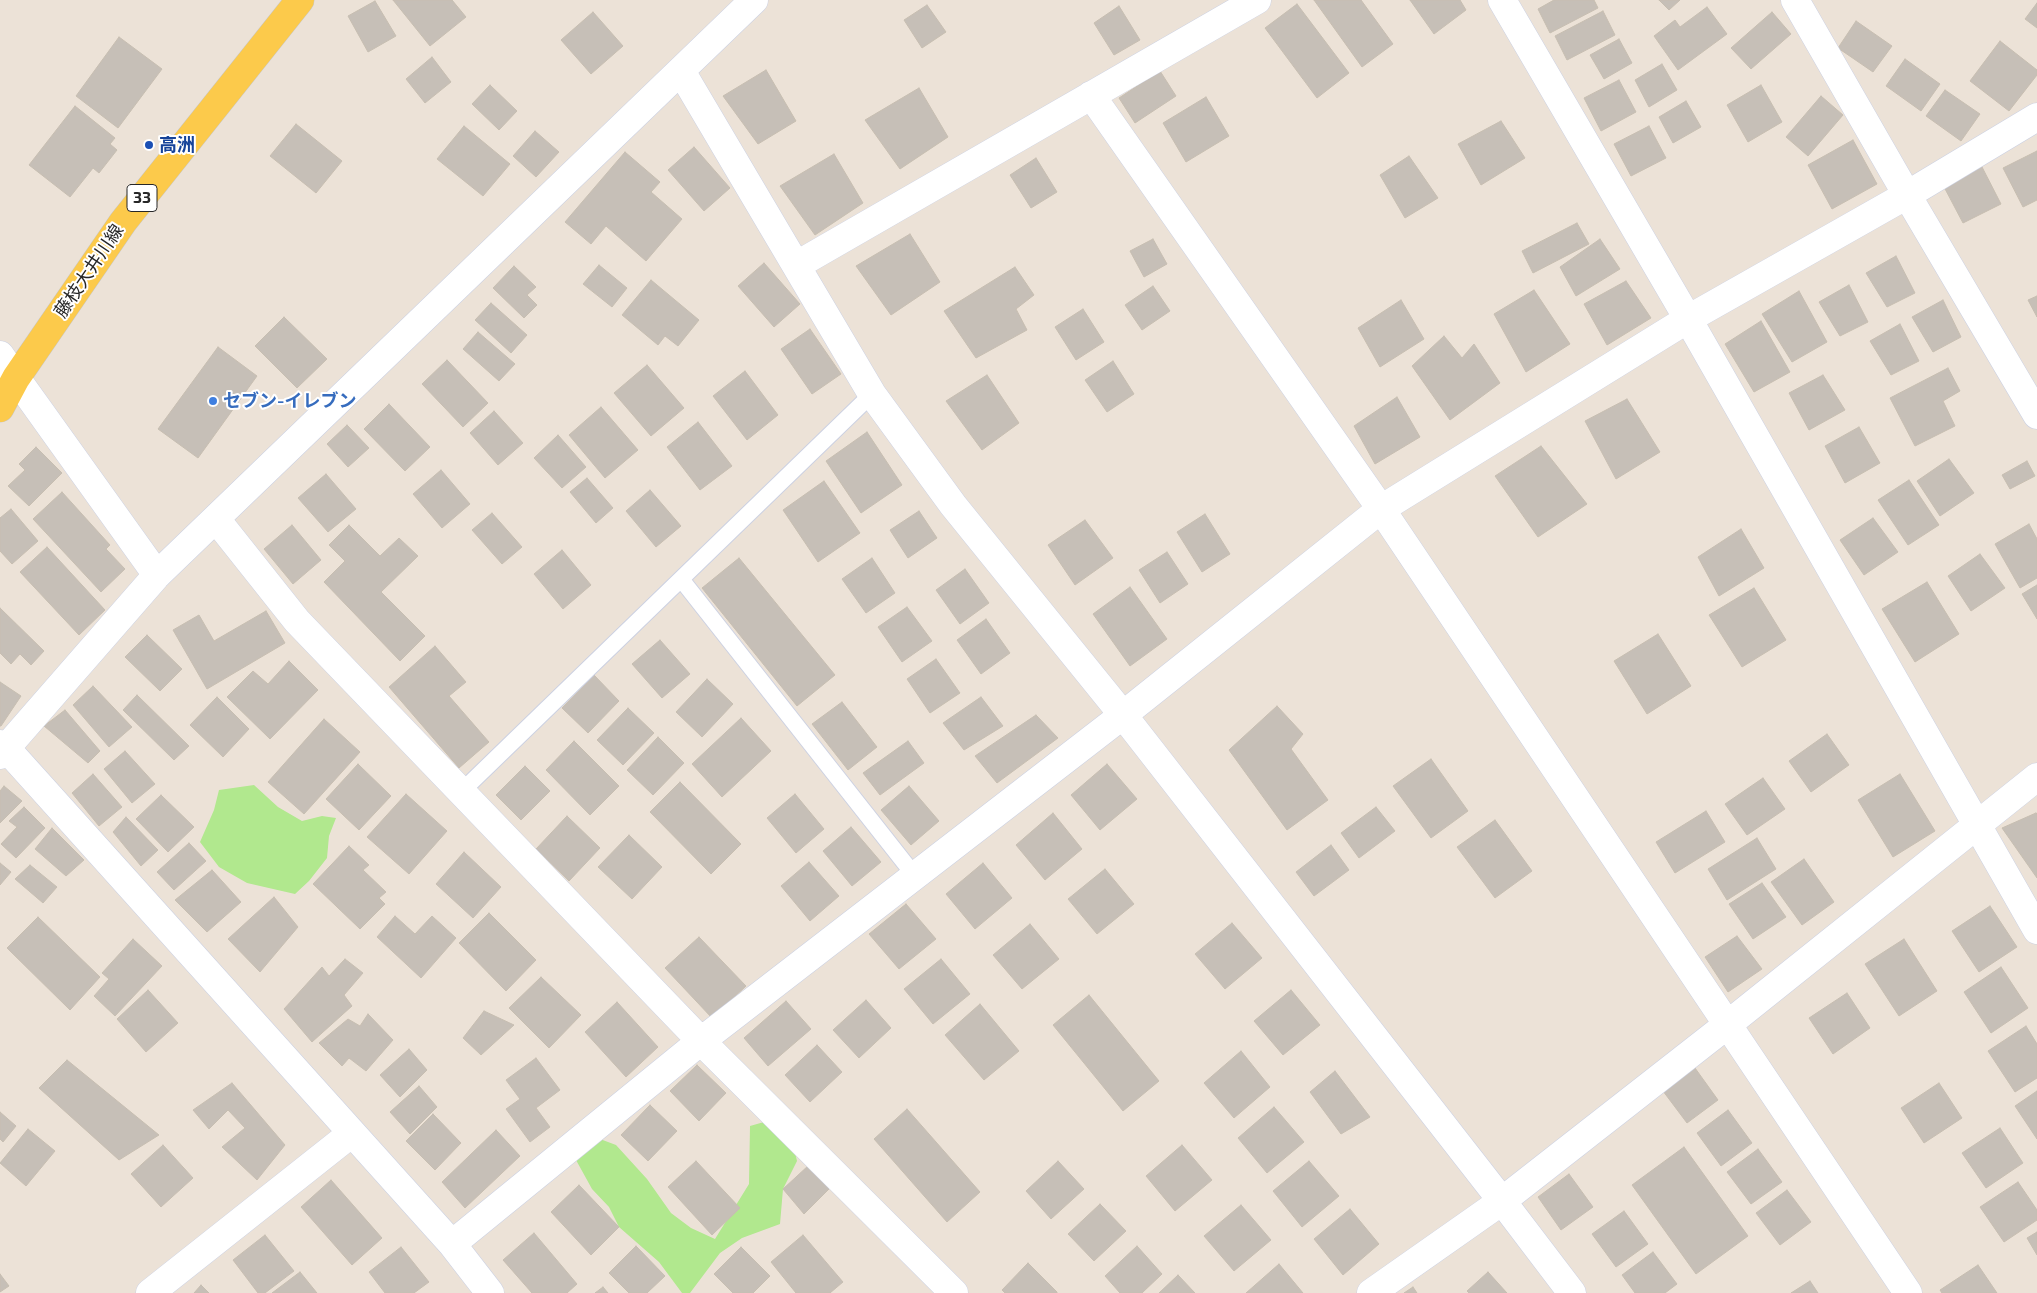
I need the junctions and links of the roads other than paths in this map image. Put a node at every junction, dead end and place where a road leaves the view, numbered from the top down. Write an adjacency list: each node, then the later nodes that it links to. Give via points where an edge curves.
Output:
1 (300, 0): 13 (main road, 藤枝大井川線 / 33, via 123,222)
2 (754, 0): 6 (street)
3 (1502, 0): 11 (street)
4 (1795, 0): 9 (street)
5 (1245, 3): 7 (street)
6 (681, 71): 10 (street); 18 (street)
7 (1091, 95): 10 (street); 17 (street)
8 (2037, 117): 9 (street)
9 (1906, 195): 11 (street); 16 (street)
10 (797, 265): 14 (street)
11 (1688, 319): 17 (street); 25 (street)
12 (0, 355): 13 (street)
13 (16, 378): 15 (main road, 藤枝大井川線 / 33); 19 (street)
14 (872, 394): 20 (lane); 21 (street, via 953,505)
15 (0, 408)
16 (2037, 415)
17 (1381, 509): 21 (street); 28 (street)
18 (216, 519): 19 (street); 24 (street, via 297,621)
19 (157, 575): 22 (street)
20 (682, 579): 24 (lane); 26 (lane)
21 (1123, 715): 26 (street); 31 (street)
22 (2, 749): 30 (street)
23 (2037, 777): 25 (street)
24 (461, 792): 29 (street)
25 (1977, 826): 27 (street); 28 (street)
26 (915, 876): 29 (street)
27 (2037, 930)
28 (1727, 1025): 31 (street); 38 (street)
29 (701, 1041): 32 (street); 35 (street)
30 (352, 1133): 32 (street); 33 (street)
31 (1502, 1201): 36 (street); 37 (street)
32 (452, 1244): 34 (street)
33 (150, 1293)
34 (490, 1293)
35 (954, 1293)
36 (1370, 1293)
37 (1572, 1293)
38 (1908, 1293)

